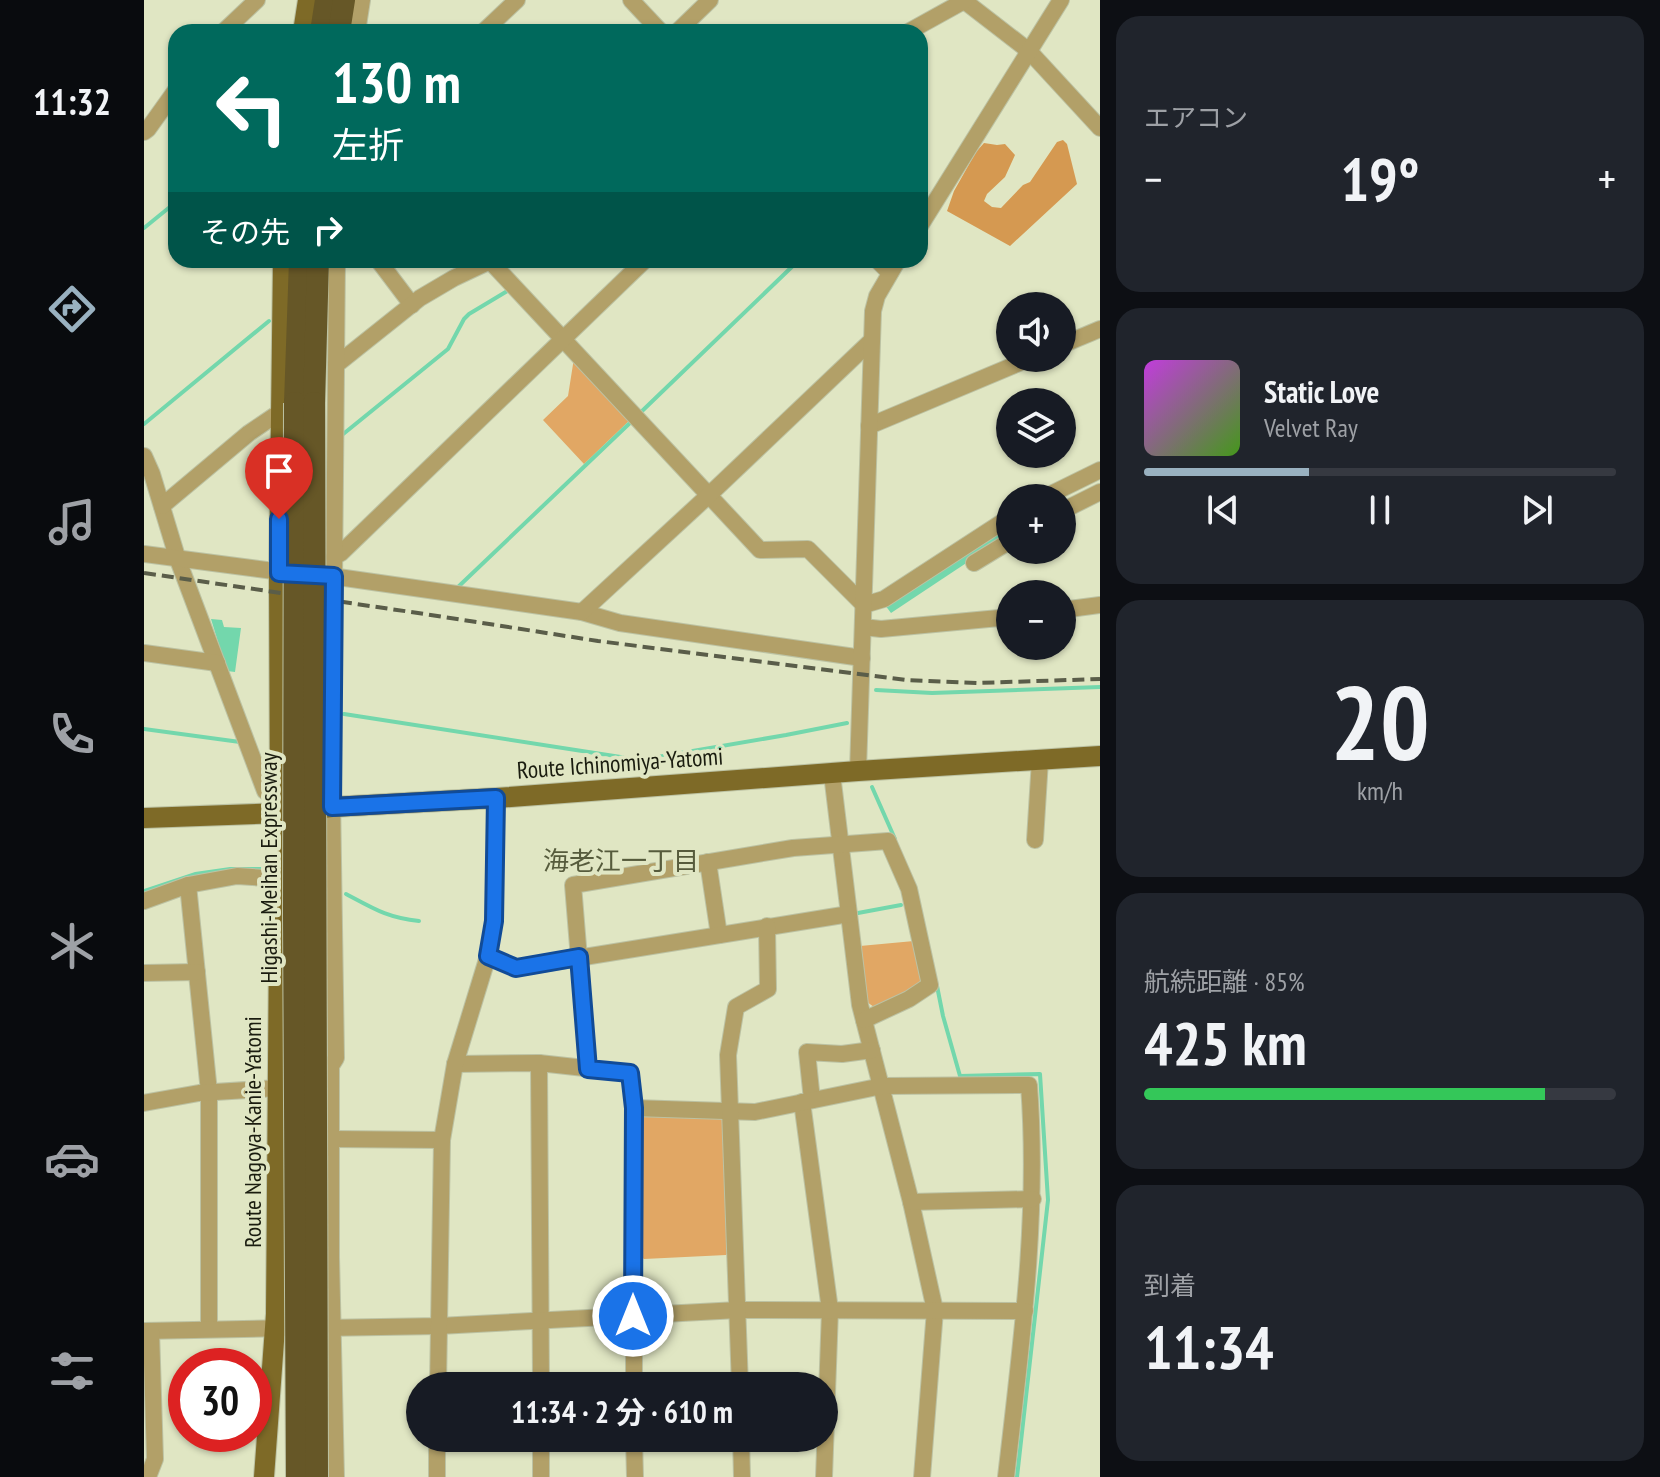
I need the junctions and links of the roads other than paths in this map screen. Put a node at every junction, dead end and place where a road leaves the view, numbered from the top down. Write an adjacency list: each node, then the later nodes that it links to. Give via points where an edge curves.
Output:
1 (257, 0): 11 (street)
2 (308, 0): 12 (main road)
3 (326, 0): 13 (highway)
4 (344, 0): 14 (highway)
5 (362, 0): 15 (street)
6 (517, 0): 16 (street)
7 (631, 0): 17 (street)
8 (710, 0): 18 (street)
9 (963, 0): 19 (street); 20 (street)
10 (1061, 0): 20 (street)
11 (232, 24)
12 (304, 24)
13 (322, 24)
14 (340, 24)
15 (358, 24)
16 (492, 24)
17 (654, 24)
18 (685, 24)
19 (922, 24)
20 (1029, 51): 23 (street); 24 (street)
21 (168, 99): 22 (street)
22 (146, 124)
23 (1100, 128)
24 (928, 213)
25 (283, 268): 41 (main road, Route Nagoya-Kanie-Yatomi)
26 (300, 268): 128 (highway, Higashi-Meihan Expressway, bridge, via 295,403)
27 (318, 268): 129 (highway, Higashi-Meihan Expressway, bridge)
28 (337, 268): 39 (street)
29 (384, 268): 34 (street)
30 (475, 268): 34 (street)
31 (498, 268): 36 (street)
32 (637, 268): 36 (street)
33 (893, 268): 38 (street, via 877,296)
34 (412, 305): 39 (street)
35 (1100, 329): 37 (street)
36 (563, 339): 46 (street); 54 (street)
37 (1076, 339)
38 (871, 341): 42 (street); 46 (street)
39 (336, 365): 54 (street)
40 (998, 372): 42 (street)
41 (280, 412): 48 (street); 56 (main road, Route Nagoya-Kanie-Yatomi)
42 (869, 426): 58 (street)
43 (144, 456): 48 (street)
44 (1100, 470): 45 (street)
45 (1069, 484)
46 (709, 495): 58 (street, via 760,550 808,549); 61 (street)
47 (1099, 497): 49 (street)
48 (162, 506): 55 (street)
49 (1076, 506)
50 (996, 532): 52 (street)
51 (996, 546): 52 (street)
52 (978, 552): 58 (street)
53 (144, 554): 55 (street)
54 (334, 557): 57 (street)
55 (178, 560): 56 (street); 66 (street)
56 (279, 573): 57 (street); 72 (main road, Route Nagoya-Kanie-Yatomi)
57 (334, 576): 61 (street); 73 (street)
58 (864, 605): 63 (street)
59 (1100, 605): 60 (street)
60 (1076, 608)
61 (582, 612): 65 (street, via 620,623)
62 (996, 618): 63 (street)
63 (863, 627): 65 (street)
64 (144, 653): 66 (street)
65 (862, 658): 69 (street)
66 (217, 663): 72 (street, via 265,791)
67 (1100, 756): 68 (main road, Route Ichinomiya-Yatomi)
68 (1040, 760): 69 (main road, Route Ichinomiya-Yatomi); 75 (street)
69 (858, 771): 70 (main road, Route Ichinomiya-Yatomi)
70 (832, 774): 71 (main road, Route Ichinomiya-Yatomi); 76 (street)
71 (496, 798): 73 (main road, Route Ichinomiya-Yatomi); 84 (street, via 494,921)
72 (280, 807): 73 (main road, Route Ichinomiya-Yatomi); 74 (main road, Route Ichinomiya-Yatomi); 78 (main road, Route Nagoya-Kanie-Yatomi)
73 (332, 807): 90 (street)
74 (144, 818)
75 (1035, 840)
76 (841, 844): 77 (street); 81 (street); 88 (street, via 888,841 909,889 930,985)
77 (708, 862): 83 (street); 85 (street, via 573,885)
78 (280, 879): 79 (street, via 237,876); 91 (main road, Route Nagoya-Kanie-Yatomi)
79 (188, 885): 80 (street); 86 (street)
80 (144, 901)
81 (849, 914): 82 (street); 88 (street)
82 (767, 926): 83 (street); 101 (street, via 768,989 736,1007 728,1055)
83 (719, 935): 85 (street)
84 (488, 956): 85 (street, via 516,968); 93 (street)
85 (579, 957): 94 (street)
86 (197, 972): 87 (street); 97 (street)
87 (144, 973)
88 (864, 1020): 89 (street)
89 (872, 1050): 95 (street); 98 (street, via 807,1052)
90 (336, 1058): 91 (street); 102 (street, via 331,1066)
91 (278, 1063): 96 (main road, Route Nagoya-Kanie-Yatomi)
92 (539, 1063): 93 (street); 94 (street); 111 (street)
93 (455, 1064): 103 (street)
94 (588, 1069): 100 (street, via 630,1073)
95 (882, 1086): 98 (street); 104 (street, via 1029,1085); 105 (street)
96 (278, 1088): 97 (street); 113 (main road, Route Nagoya-Kanie-Yatomi)
97 (209, 1092): 99 (street); 115 (street)
98 (807, 1101): 101 (street, via 755,1112); 107 (street)
99 (144, 1103)
100 (634, 1108): 101 (street); 110 (street)
101 (731, 1111): 106 (street)
102 (332, 1139): 103 (street); 114 (street)
103 (442, 1140): 112 (street)
104 (1033, 1199): 105 (street); 109 (street)
105 (911, 1202): 108 (street)
106 (738, 1310): 107 (street); 110 (street); 120 (street)
107 (830, 1310): 108 (street); 135 (street)
108 (935, 1310): 109 (street); 136 (street)
109 (1025, 1311): 137 (street)
110 (633, 1316): 111 (street); 119 (street)
111 (540, 1321): 112 (street); 118 (street)
112 (439, 1326): 114 (street); 117 (street)
113 (275, 1327): 114 (street); 115 (street); 127 (main road, Route Nagoya-Kanie-Yatomi)
114 (333, 1328): 130 (street)
115 (209, 1329): 116 (street)
116 (148, 1331): 121 (street)
117 (438, 1372)
118 (541, 1372)
119 (634, 1372)
120 (740, 1372)
121 (149, 1439): 126 (street, via 155,1459)
122 (437, 1452): 131 (street)
123 (541, 1452): 132 (street)
124 (634, 1452): 133 (street)
125 (741, 1452): 134 (street)
126 (148, 1477)
127 (264, 1477)
128 (297, 1477)
129 (317, 1477)
130 (336, 1477)
131 (437, 1477)
132 (541, 1477)
133 (635, 1477)
134 (742, 1477)
135 (824, 1477)
136 (922, 1477)
137 (1006, 1477)

